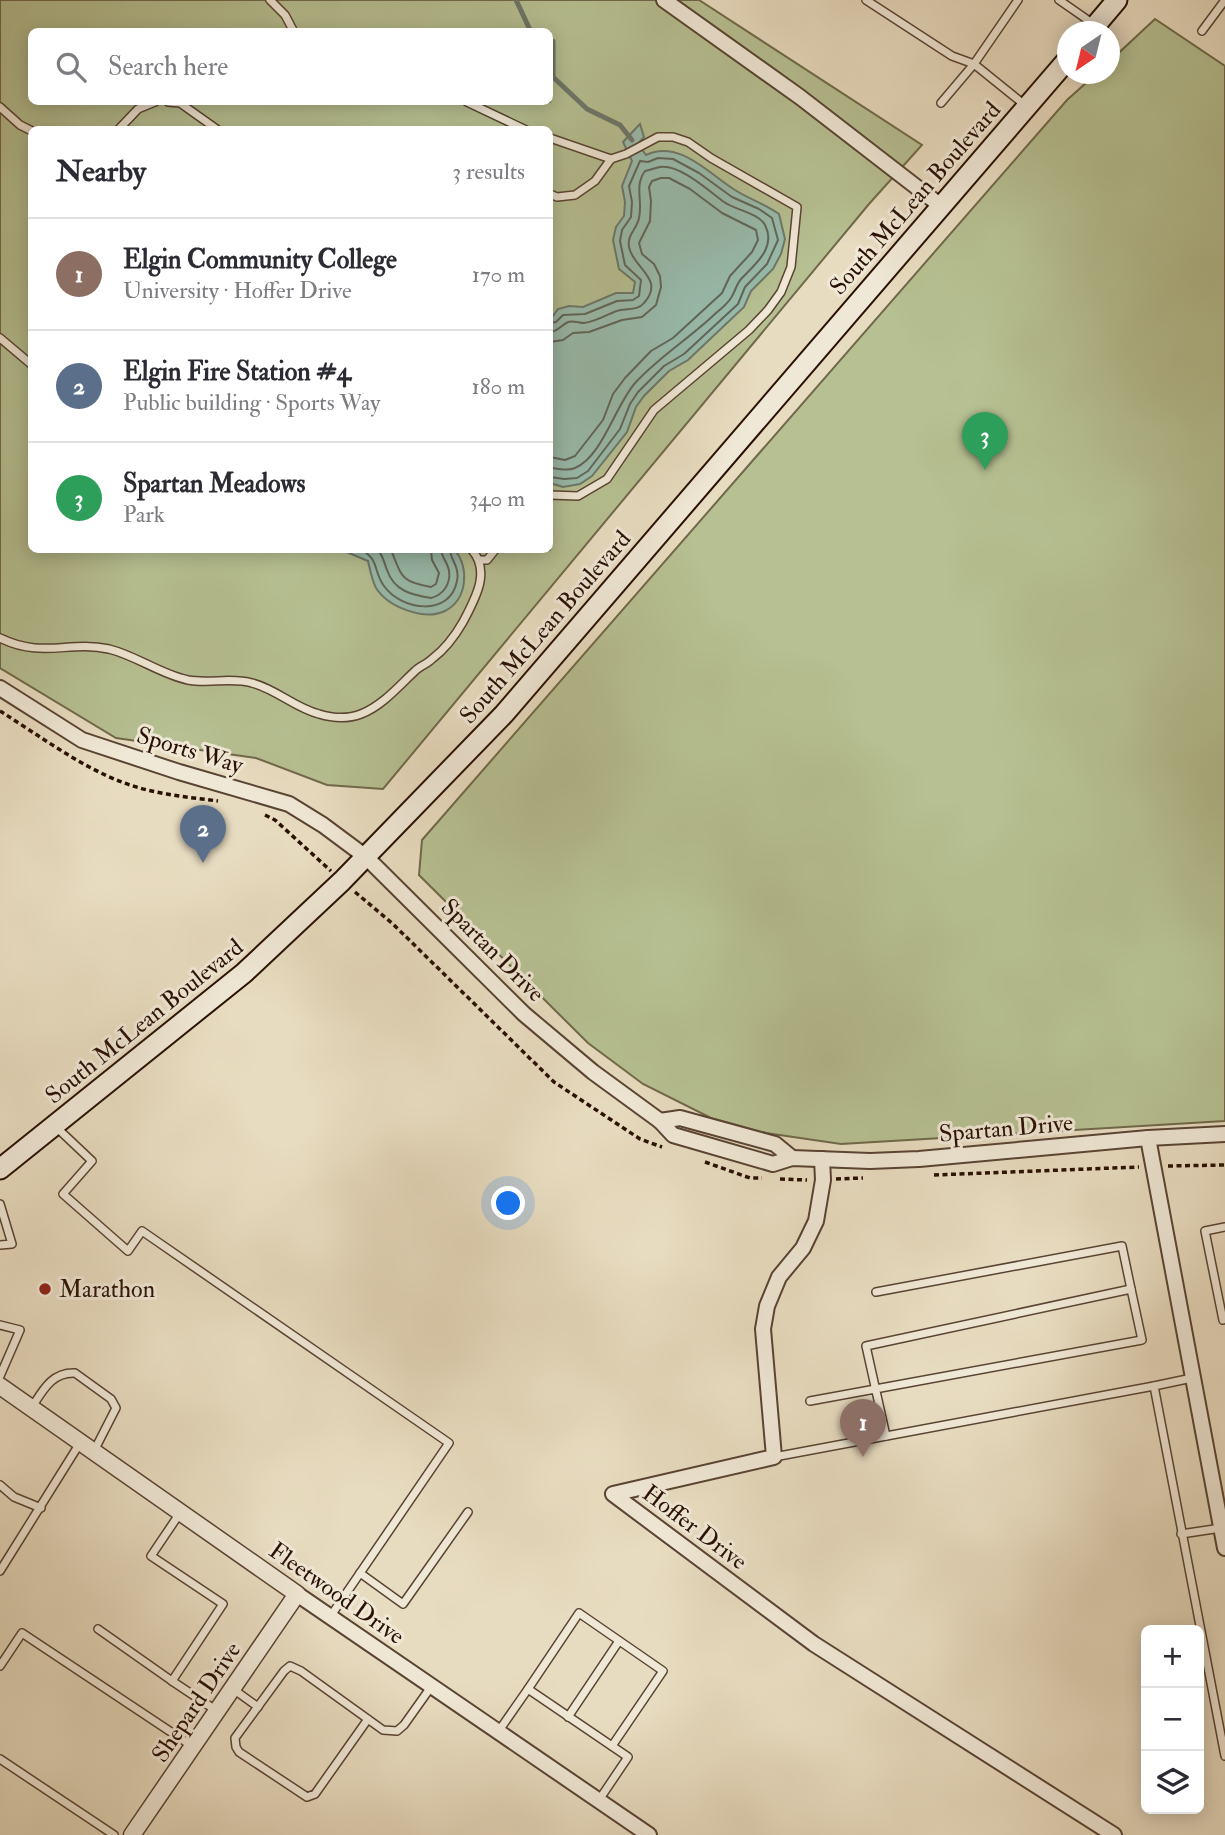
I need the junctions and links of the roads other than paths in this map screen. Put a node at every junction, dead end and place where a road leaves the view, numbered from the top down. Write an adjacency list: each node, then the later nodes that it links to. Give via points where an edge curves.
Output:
1 (270, 0): 10 (lane)
2 (664, 0): 27 (street)
3 (866, 0): 12 (lane, via 952,56)
4 (1018, 0): 12 (lane)
5 (1059, 0): 8 (lane)
6 (1117, 0): 9 (main road)
7 (1225, 0): 11 (lane)
8 (1084, 21)
9 (1099, 21)
10 (291, 28)
11 (1202, 32)
12 (974, 64): 14 (lane); 19 (lane)
13 (1057, 71): 19 (main road, South McLean Boulevard)
14 (942, 103)
15 (148, 105): 20 (lane)
16 (183, 105): 21 (lane)
17 (474, 105): 22 (lane)
18 (0, 107): 23 (lane)
19 (1026, 107): 27 (main road, South McLean Boulevard)
20 (124, 126)
21 (212, 126)
22 (519, 126)
23 (28, 129)
24 (553, 139): 25 (lane)
25 (611, 159): 26 (lane, via 595,181 575,195); 30 (lane, via 658,137 673,137 797,207 791,267 768,310 654,410 607,479 578,496)
26 (553, 195)
27 (941, 206): 36 (main road, South McLean Boulevard, via 503,714)
28 (0, 338): 29 (lane)
29 (28, 362)
30 (553, 495)
31 (474, 553): 33 (lane)
32 (493, 553): 33 (lane)
33 (480, 560): 34 (lane, via 479,587 458,630 433,659 360,715 338,718 317,714 251,682 192,681 168,675 109,649 41,650)
34 (0, 638)
35 (0, 688): 36 (street, Sports Way, via 82,740 289,804)
36 (366, 857): 37 (main road, South McLean Boulevard, via 244,973); 40 (street, Spartan Drive, via 524,1014 673,1135 773,1164 792,1158)
37 (54, 1126): 41 (main road, South McLean Boulevard); 67 (lane, via 92,1161 63,1194 128,1251 142,1231 449,1443)
38 (1225, 1134): 39 (street, Spartan Drive)
39 (1148, 1138): 40 (street, Spartan Drive, via 919,1159); 50 (street)
40 (822, 1159): 58 (street, via 816,1221 803,1248 779,1277 763,1329)
41 (0, 1169)
42 (0, 1204): 44 (lane, via 12,1244)
43 (1225, 1227): 47 (lane, via 1205,1231)
44 (0, 1245)
45 (1131, 1289): 46 (lane, via 1122,1246); 53 (lane, via 866,1346); 53 (lane, via 1142,1340)
46 (876, 1292)
47 (1223, 1321)
48 (0, 1325): 49 (lane, via 20,1330)
49 (0, 1376)
50 (1193, 1378): 52 (lane); 63 (street)
51 (0, 1386): 55 (street, Fleetwood Drive)
52 (1154, 1386): 56 (lane); 64 (lane)
53 (875, 1388): 54 (lane); 56 (lane)
54 (810, 1401)
55 (31, 1408): 57 (street, Fleetwood Drive); 57 (lane, via 51,1378 75,1373 111,1399 116,1408)
56 (886, 1436): 58 (lane)
57 (87, 1447): 60 (lane); 62 (street, Fleetwood Drive)
58 (774, 1457): 91 (street, Hoffer Drive, via 613,1494 814,1644)
59 (1, 1490): 60 (lane)
60 (41, 1508): 66 (lane)
61 (468, 1511): 67 (lane, via 403,1604)
62 (180, 1512): 68 (street, Fleetwood Drive); 73 (lane, via 151,1556 223,1604)
63 (1221, 1528): 64 (lane); 65 (street)
64 (1181, 1534): 82 (lane)
65 (1225, 1548)
66 (0, 1571)
67 (360, 1573): 69 (lane)
68 (297, 1594): 69 (street, Fleetwood Drive); 75 (street, Shepard Drive)
69 (330, 1616): 74 (street, Fleetwood Drive)
70 (98, 1629): 73 (lane)
71 (620, 1641): 76 (lane, via 579,1614); 79 (lane); 84 (lane, via 663,1671)
72 (0, 1666): 83 (lane, via 22,1633)
73 (172, 1681): 78 (lane)
74 (432, 1686): 80 (lane, via 397,1731 383,1730); 81 (street, Fleetwood Drive)
75 (232, 1689): 77 (lane); 78 (street, Shepard Drive)
76 (528, 1689): 79 (lane); 81 (lane)
77 (258, 1707): 80 (lane, via 290,1666); 80 (lane, via 236,1738 236,1747 307,1797 315,1794)
78 (217, 1711): 83 (street, Shepard Drive)
79 (568, 1717): 84 (lane)
80 (368, 1719)
81 (498, 1732): 87 (street, Fleetwood Drive)
82 (1223, 1732): 85 (lane)
83 (193, 1746): 89 (street, Shepard Drive)
84 (612, 1746): 87 (lane, via 628,1757)
85 (1225, 1756)
86 (0, 1759): 88 (lane)
87 (598, 1800): 90 (street, Fleetwood Drive)
88 (114, 1835)
89 (132, 1835)
90 (649, 1835)
91 (1115, 1835)

